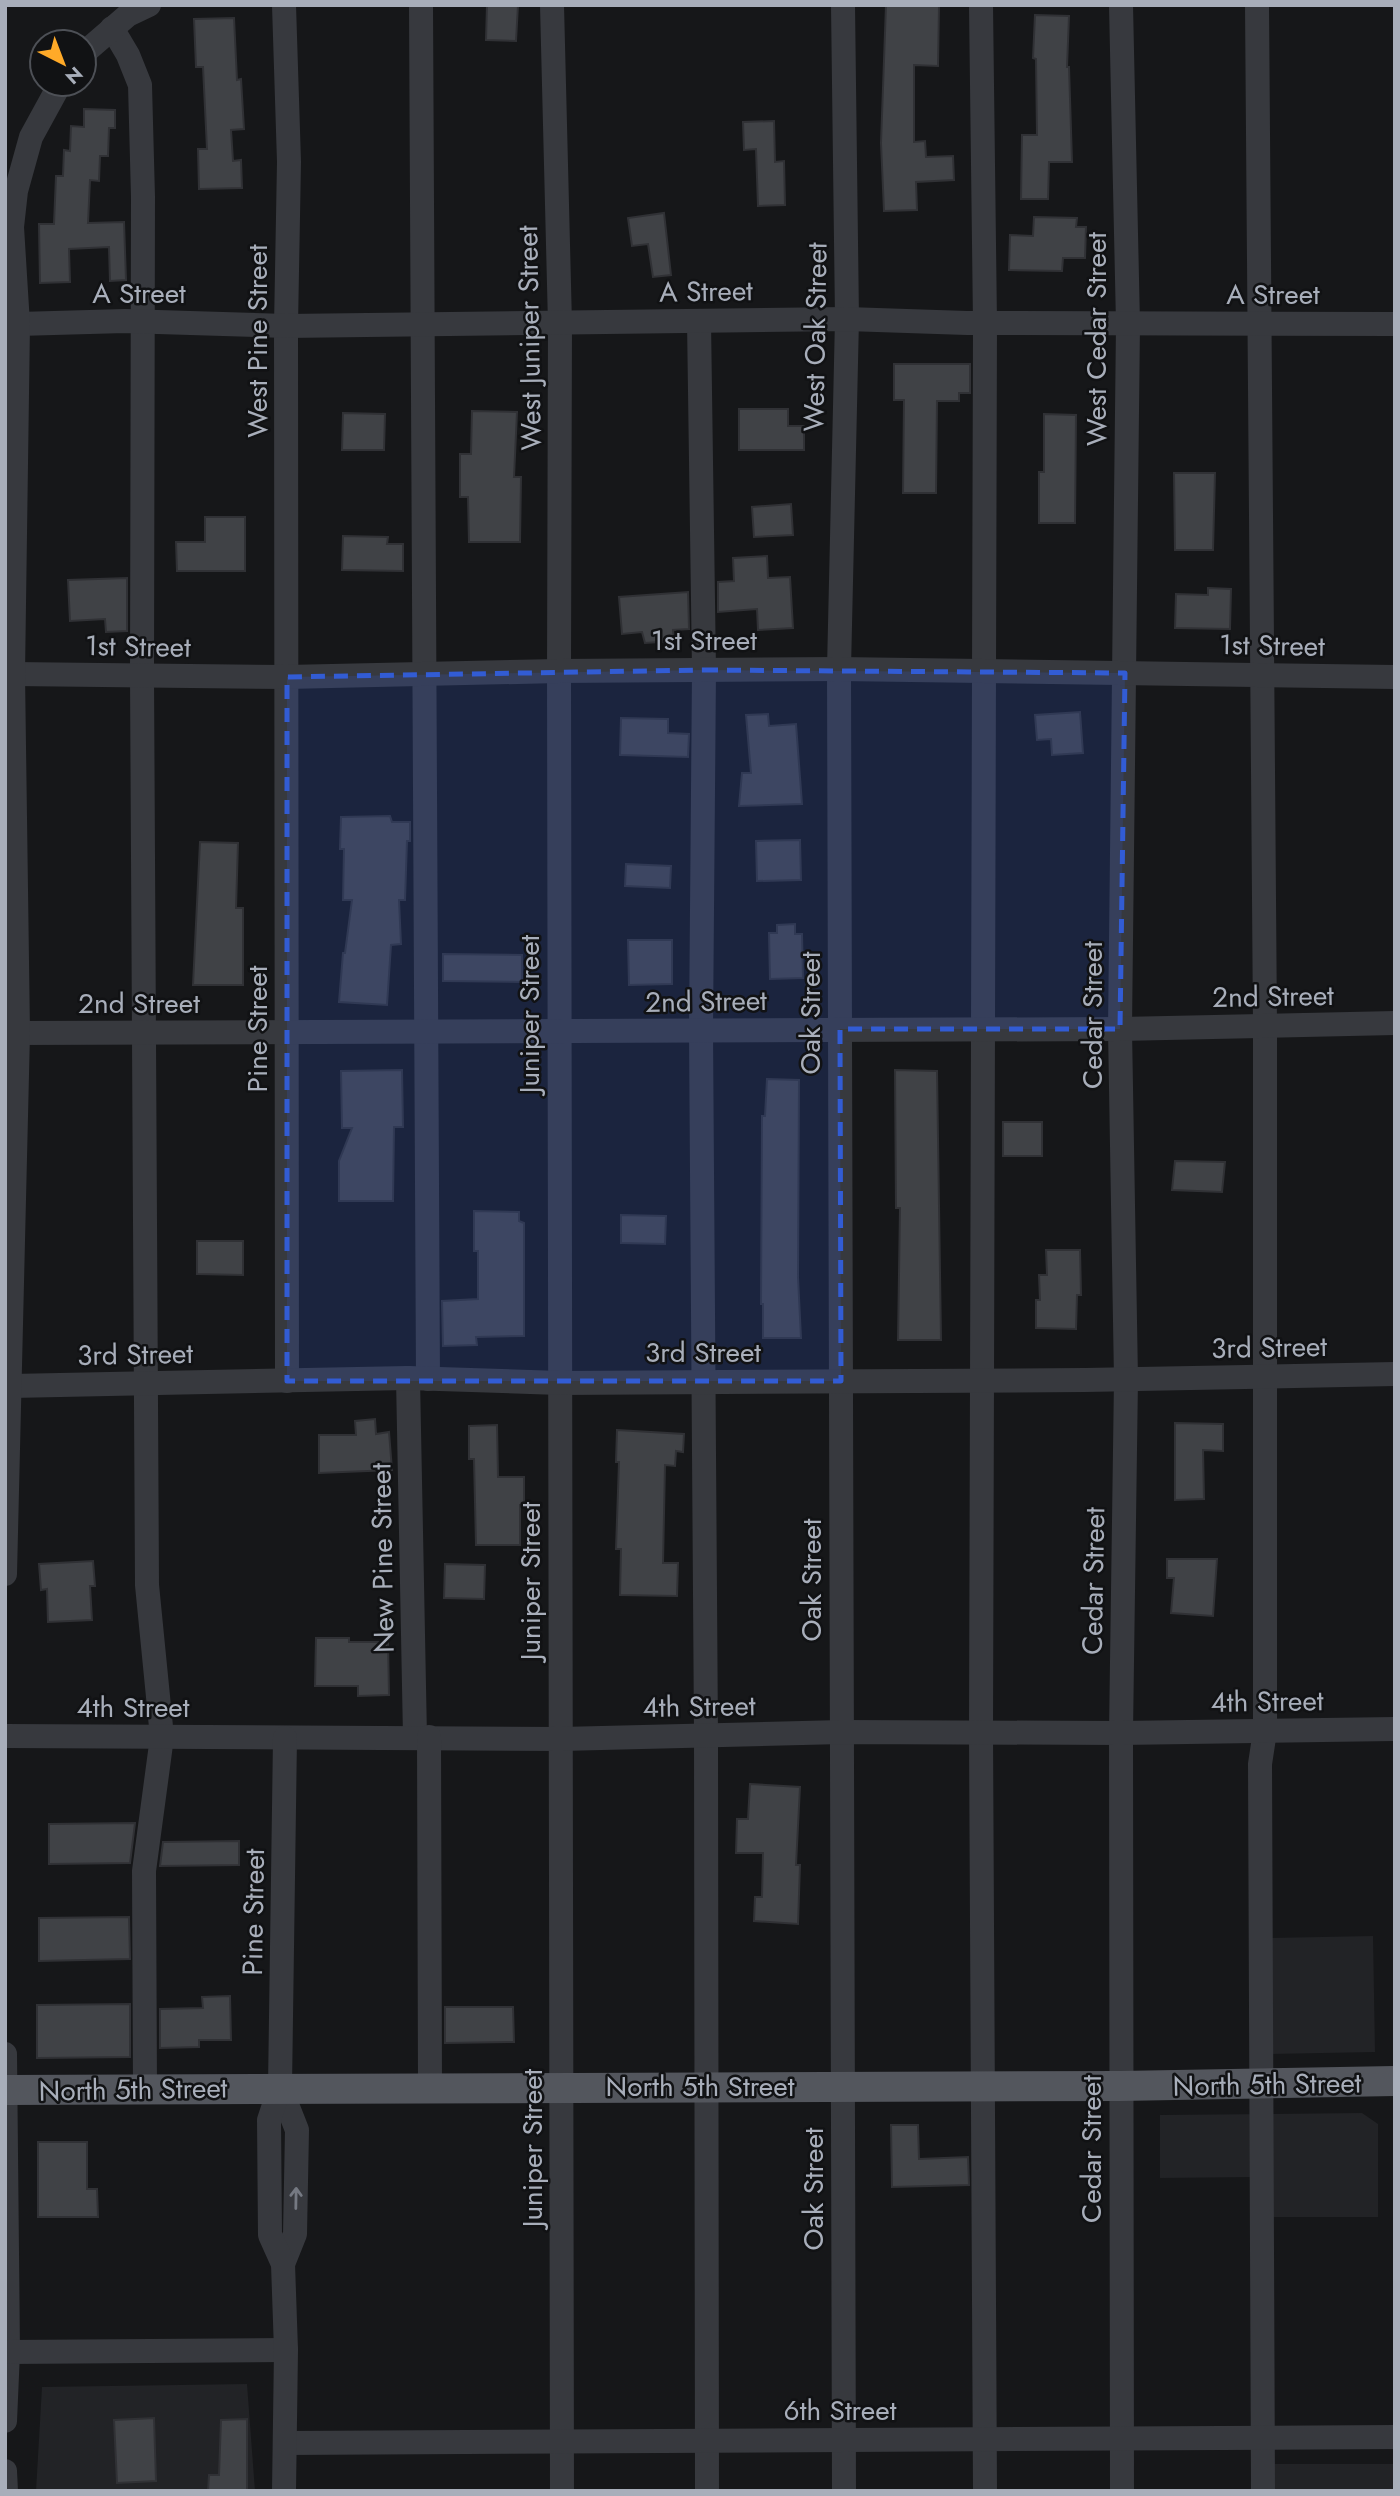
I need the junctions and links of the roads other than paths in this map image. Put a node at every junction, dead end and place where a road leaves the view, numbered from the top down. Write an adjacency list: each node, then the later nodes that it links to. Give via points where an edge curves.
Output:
1 (149, 5): 9 (street)
2 (284, 5): 22 (street, West Pine Street, via 289,162)
3 (421, 5): 15 (street, New Pine Street)
4 (552, 5): 19 (street, West Juniper Street)
5 (843, 5): 12 (street, West Oak Street)
6 (981, 5): 16 (street)
7 (1121, 5): 20 (street, West Cedar Street)
8 (1257, 5): 17 (street)
9 (111, 28): 10 (street); 14 (street, via 140,85)
10 (98, 40)
11 (52, 98): 18 (street, via 31,137 16,191 12,227)
12 (847, 319): 13 (street, A Street); 16 (street, A Street); 23 (street, West Oak Street)
13 (699, 321): 19 (street, A Street); 24 (street)
14 (143, 322): 18 (street, A Street); 22 (street, A Street); 31 (street)
15 (425, 322): 19 (street, A Street); 22 (street, A Street); 29 (street, New Pine Street)
16 (985, 323): 20 (street, A Street); 26 (street)
17 (1260, 323): 20 (street, A Street); 21 (street, A Street); 30 (street)
18 (18, 324): 28 (street)
19 (561, 324): 25 (street, West Juniper Street)
20 (1128, 324): 27 (street, West Cedar Street)
21 (1395, 324)
22 (286, 326): 32 (street, West Pine Street)
23 (839, 669): 24 (street, 1st Street); 26 (street, 1st Street); 36 (street, Oak Street)
24 (704, 670): 25 (street, 1st Street); 40 (street)
25 (559, 671): 29 (street, 1st Street); 42 (street, Juniper Street)
26 (985, 671): 27 (street, 1st Street); 37 (street)
27 (1125, 673): 30 (street, 1st Street); 38 (street, Cedar Street)
28 (13, 674): 31 (street, 1st Street); 43 (street)
29 (423, 674): 32 (street, 1st Street); 41 (street, New Pine Street)
30 (1260, 675): 33 (street, 1st Street); 35 (street)
31 (142, 676): 32 (street, 1st Street); 44 (street)
32 (287, 677): 39 (street, Pine Street)
33 (1395, 677)
34 (1395, 1023): 35 (street, 2nd Street)
35 (1265, 1026): 38 (street, 2nd Street); 46 (street)
36 (840, 1029): 37 (street, 2nd Street); 40 (street, 2nd Street); 51 (street, Oak Street)
37 (982, 1029): 38 (street, 2nd Street); 49 (street)
38 (1120, 1029): 48 (street, Cedar Street)
39 (286, 1030): 41 (street, 2nd Street); 44 (street, 2nd Street); 50 (street, Pine Street)
40 (701, 1030): 42 (street, 2nd Street); 52 (street)
41 (424, 1031): 42 (street, 2nd Street); 47 (street, New Pine Street)
42 (559, 1032): 54 (street, Juniper Street)
43 (18, 1033): 44 (street, 2nd Street); 55 (street)
44 (145, 1034): 53 (street)
45 (1395, 1374): 46 (street, 3rd Street)
46 (1264, 1376): 48 (street, 3rd Street); 58 (street)
47 (418, 1378): 50 (street, 3rd Street); 54 (street, 3rd Street); 65 (street, New Pine Street)
48 (1126, 1379): 49 (street, 3rd Street); 61 (street, Cedar Street)
49 (983, 1380): 51 (street, 3rd Street); 60 (street)
50 (287, 1381): 53 (street, 3rd Street)
51 (841, 1381): 52 (street, 3rd Street); 59 (street, Oak Street)
52 (704, 1382): 54 (street, 3rd Street); 62 (street)
53 (147, 1383): 55 (street, 3rd Street); 64 (street, via 147,1585)
54 (560, 1383): 67 (street, Juniper Street)
55 (11, 1386): 56 (street)
56 (5, 1574)
57 (1395, 1729): 58 (street, 4th Street)
58 (1265, 1731): 61 (street, 4th Street); 70 (street, via 1260,1764)
59 (842, 1732): 60 (street, 4th Street); 62 (street, 4th Street); 72 (street, Oak Street)
60 (981, 1732): 61 (street, 4th Street); 73 (street)
61 (1121, 1733): 74 (street, Cedar Street)
62 (706, 1735): 67 (street, 4th Street); 71 (street)
63 (5, 1736): 64 (street, 4th Street)
64 (162, 1737): 66 (street, 4th Street); 78 (street, via 144,1871)
65 (422, 1737): 66 (street, 4th Street); 67 (street, 4th Street); 76 (street, New Pine Street)
66 (285, 1738): 75 (street, Pine Street)
67 (561, 1739): 77 (street, Juniper Street)
68 (5, 2054): 79 (street)
69 (1395, 2081): 70 (main road, North 5th Street)
70 (1261, 2084): 74 (main road, North 5th Street); 84 (street)
71 (705, 2086): 72 (main road, North 5th Street); 77 (main road, North 5th Street); 88 (street)
72 (842, 2086): 73 (main road, North 5th Street); 89 (street, Oak Street)
73 (983, 2086): 74 (main road, North 5th Street); 86 (street)
74 (1120, 2086): 83 (street, Cedar Street)
75 (281, 2087): 76 (main road, North 5th Street); 78 (main road, North 5th Street); 80 (street, Pine Street, via 269,2120 270,2235 283,2264)
76 (430, 2087): 77 (main road, North 5th Street)
77 (561, 2087): 87 (street, Juniper Street)
78 (145, 2089): 79 (main road, North 5th Street)
79 (6, 2090): 81 (street)
80 (286, 2350): 81 (street); 90 (street, Pine Street)
81 (8, 2352): 82 (street)
82 (5, 2421)
83 (1122, 2437): 84 (street, 6th Street); 86 (street, 6th Street); 98 (street, Cedar Street)
84 (1264, 2437): 85 (street, 6th Street); 99 (street)
85 (1395, 2437)
86 (986, 2439): 89 (street, 6th Street); 97 (street)
87 (562, 2440): 88 (street, 6th Street); 90 (street, 6th Street); 94 (street, Juniper Street)
88 (707, 2440): 89 (street, 6th Street); 95 (street)
89 (843, 2441): 96 (street, Oak Street)
90 (286, 2443): 93 (street, Pine Street)
91 (5, 2471): 92 (street)
92 (6, 2491)
93 (284, 2491)
94 (562, 2491)
95 (707, 2491)
96 (844, 2491)
97 (985, 2491)
98 (1122, 2491)
99 (1264, 2491)

